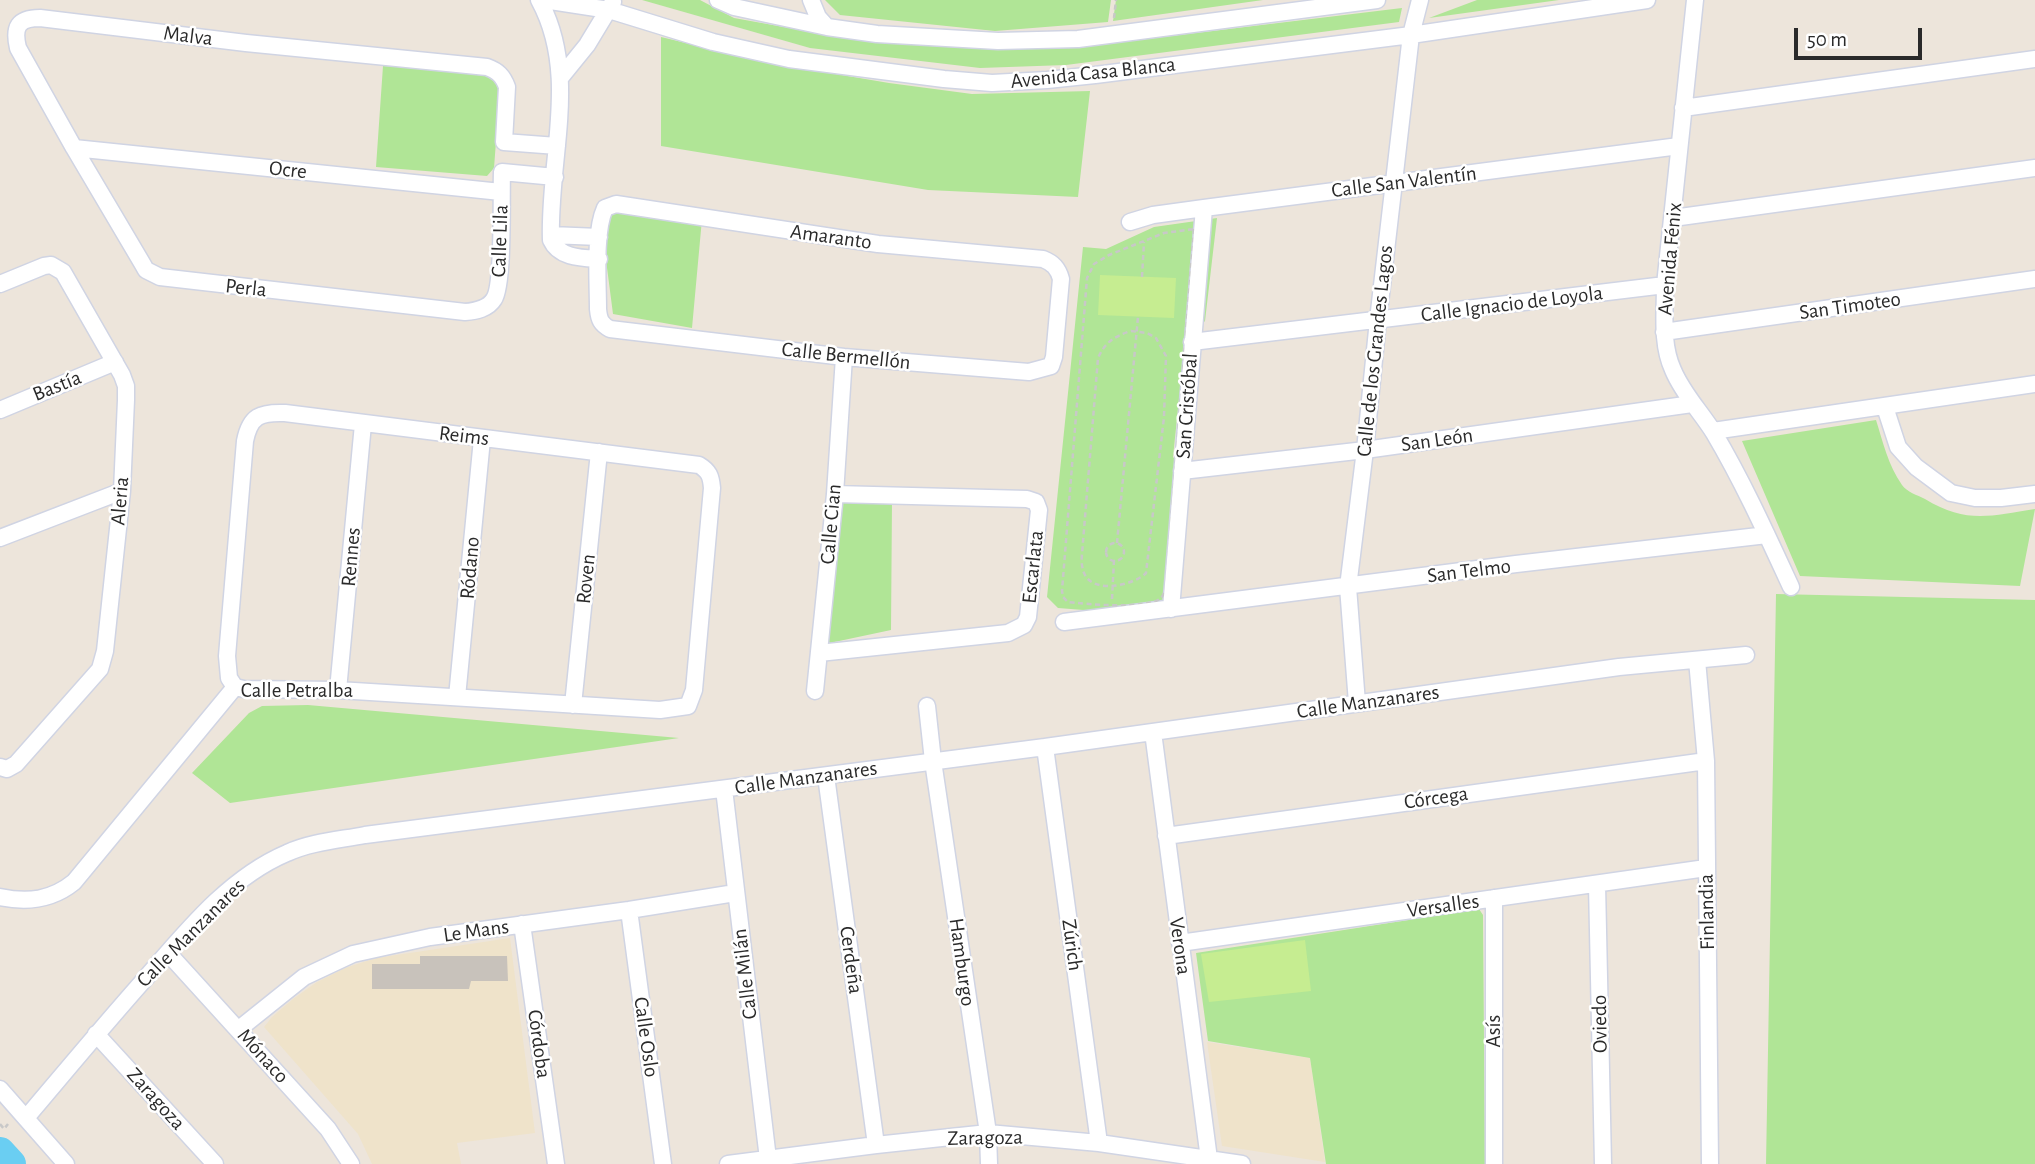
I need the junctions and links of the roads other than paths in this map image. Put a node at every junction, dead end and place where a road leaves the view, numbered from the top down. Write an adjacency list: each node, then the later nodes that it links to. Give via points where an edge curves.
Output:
1 (542, 0): 9 (street, Avenida Casa Blanca); 15 (street)
2 (718, 0): 11 (street, Avenida Casa Blanca)
3 (769, 0): 11 (street)
4 (811, 0): 12 (street)
5 (1377, 0): 10 (street, Avenida Casa Blanca)
6 (1420, 0): 13 (street, Calle de los Grandes Lagos)
7 (1647, 0): 13 (street, Avenida Casa Blanca)
8 (1695, 0): 16 (street, Avenida Fénix)
9 (612, 5): 13 (street, Avenida Casa Blanca, via 713,42 789,59 992,83 1095,75); 15 (street)
10 (1284, 7): 12 (street, Avenida Casa Blanca, via 1078,39 1012,41)
11 (755, 11): 12 (street, Avenida Casa Blanca)
12 (827, 27)
13 (1411, 35): 22 (street, Calle de los Grandes Lagos)
14 (2035, 59): 16 (street)
15 (561, 77): 17 (street)
16 (1683, 108): 18 (street, Avenida Fénix)
17 (557, 146): 19 (street, Malva, via 504,142 505,80 497,71 477,65 28,18 16,30 18,48); 21 (street)
18 (1679, 146): 22 (street, Calle San Valentín); 26 (street, Avenida Fénix)
19 (74, 148): 23 (street, Ocre); 35 (street, Perla, via 153,275 465,312)
20 (2035, 168): 26 (street)
21 (555, 177): 23 (street, Calle Lila, via 502,172); 28 (street)
22 (1394, 184): 25 (street, Calle San Valentín); 36 (street, Calle de los Grandes Lagos)
23 (501, 192): 35 (street, Calle Lila, via 500,279 496,298)
24 (610, 205): 29 (street, Calle Bermellón, via 603,213); 31 (street, Amaranto, via 878,244)
25 (1204, 208): 27 (street, Calle San Valentín); 38 (street, San Cristóbal)
26 (1673, 218): 34 (street, Avenida Fénix)
27 (1130, 222)
28 (551, 235): 29 (street); 30 (street, via 552,244 561,251)
29 (599, 237): 30 (street, Calle Bermellón)
30 (599, 259): 39 (street, Calle Bermellón, via 599,318 610,329)
31 (1052, 262): 39 (street, Calle Bermellón, via 1061,279 1051,366 1029,372)
32 (2035, 279): 37 (street, San Timoteo)
33 (0, 284): 40 (street, Aleria, via 44,266 63,272)
34 (1665, 285): 36 (street, Calle Ignacio de Loyola); 37 (street, Avenida Fénix)
35 (488, 306)
36 (1378, 320): 38 (street, Calle Ignacio de Loyola); 48 (street, Calle de los Grandes Lagos)
37 (1664, 332): 42 (street, Avenida Fénix, via 1672,369)
38 (1192, 342): 50 (street, San Cristóbal)
39 (844, 358): 52 (street, Calle Cian)
40 (115, 362): 44 (street, Bastía); 51 (street, Aleria, via 126,386)
41 (2035, 384): 43 (street)
42 (1692, 404): 46 (street, Avenida Fénix); 48 (street, San León)
43 (1885, 407): 46 (street); 53 (street, via 1899,447 1916,467 1951,493 1975,498)
44 (0, 410)
45 (363, 424): 47 (street, Reims); 63 (street, Reims, via 276,413 258,416 248,427 227,656 229,678); 64 (street, Rennes)
46 (1713, 431): 54 (street, Avenida Fénix)
47 (482, 439): 49 (street, Reims); 66 (street, Ródano)
48 (1365, 450): 50 (street, San León); 56 (street, Calle de los Grandes Lagos)
49 (599, 452): 68 (street, Roven); 69 (street, Reims, via 699,465 711,478 694,690)
50 (1182, 471): 58 (street, San Cristóbal)
51 (122, 491): 55 (street); 75 (street, Aleria, via 106,651 100,669 16,764)
52 (835, 494): 60 (street, Calle Cian); 60 (street, Escarlata, via 1027,499 1036,502 1039,510 1024,625 1008,633)
53 (2035, 494)
54 (1767, 535): 56 (street, San Telmo); 57 (street, Avenida Fénix)
55 (0, 538)
56 (1348, 587): 58 (street, San Telmo); 67 (street, Calle de los Grandes Lagos)
57 (1791, 587)
58 (1171, 609): 59 (street, San Telmo)
59 (1064, 622)
60 (819, 653): 65 (street, Calle Cian)
61 (1746, 655): 62 (street, Calle Manzanares)
62 (1697, 660): 67 (street, Calle Manzanares); 74 (street, Finlandia)
63 (235, 687): 64 (street, Calle Petralba); 82 (street, Calle Petralba, via 74,883 40,899)
64 (338, 690): 66 (street, Calle Petralba)
65 (815, 691)
66 (457, 697): 68 (street, Calle Petralba)
67 (1357, 703): 71 (street, Calle Manzanares)
68 (573, 705): 69 (street, Calle Petralba, via 660,710)
69 (688, 706)
70 (927, 706): 73 (street, Hamburgo)
71 (1153, 732): 72 (street, Calle Manzanares); 78 (street, Verona)
72 (1045, 747): 73 (street, Calle Manzanares); 93 (street, Zúrich)
73 (933, 761): 76 (street, Calle Manzanares); 92 (street, Hamburgo)
74 (1706, 761): 78 (street, Córcega); 79 (street, Finlandia)
75 (0, 767)
76 (826, 776): 77 (street, Calle Manzanares); 94 (street, Cerdeña)
77 (723, 789): 81 (street, Calle Milán); 87 (street, Calle Manzanares, via 308,845 244,878)
78 (1166, 836): 86 (street, Verona)
79 (1706, 868): 80 (street, Versalles); 107 (street, Finlandia)
80 (1597, 884): 83 (street, Versalles); 106 (street, Oviedo)
81 (735, 893): 84 (street, Le Mans); 95 (street, Calle Milán)
82 (0, 897)
83 (1494, 898): 86 (street, Versalles); 105 (street, Asís)
84 (629, 910): 85 (street, Le Mans); 101 (street, Calle Oslo)
85 (522, 924): 88 (street, Le Mans, via 353,954 304,976); 100 (street, Córdoba)
86 (1180, 943): 96 (street, Verona)
87 (168, 953): 88 (street, Mónaco); 89 (street, Calle Manzanares)
88 (239, 1029): 99 (street, Mónaco, via 328,1129)
89 (96, 1034): 91 (street, Calle Manzanares); 98 (street, Zaragoza)
90 (0, 1090): 91 (street)
91 (26, 1118): 97 (street)
92 (988, 1133): 93 (street, Zaragoza); 94 (street, Zaragoza); 103 (street, Hamburgo)
93 (1099, 1143): 96 (street, Zaragoza)
94 (876, 1145): 95 (street, Zaragoza)
95 (768, 1158): 102 (street, Zaragoza)
96 (1209, 1159): 104 (street, Zaragoza)
97 (66, 1164)
98 (215, 1164)
99 (351, 1164)
100 (556, 1164)
101 (663, 1164)
102 (728, 1164)
103 (989, 1164)
104 (1242, 1164)
105 (1494, 1164)
106 (1602, 1164)
107 (1710, 1164)

